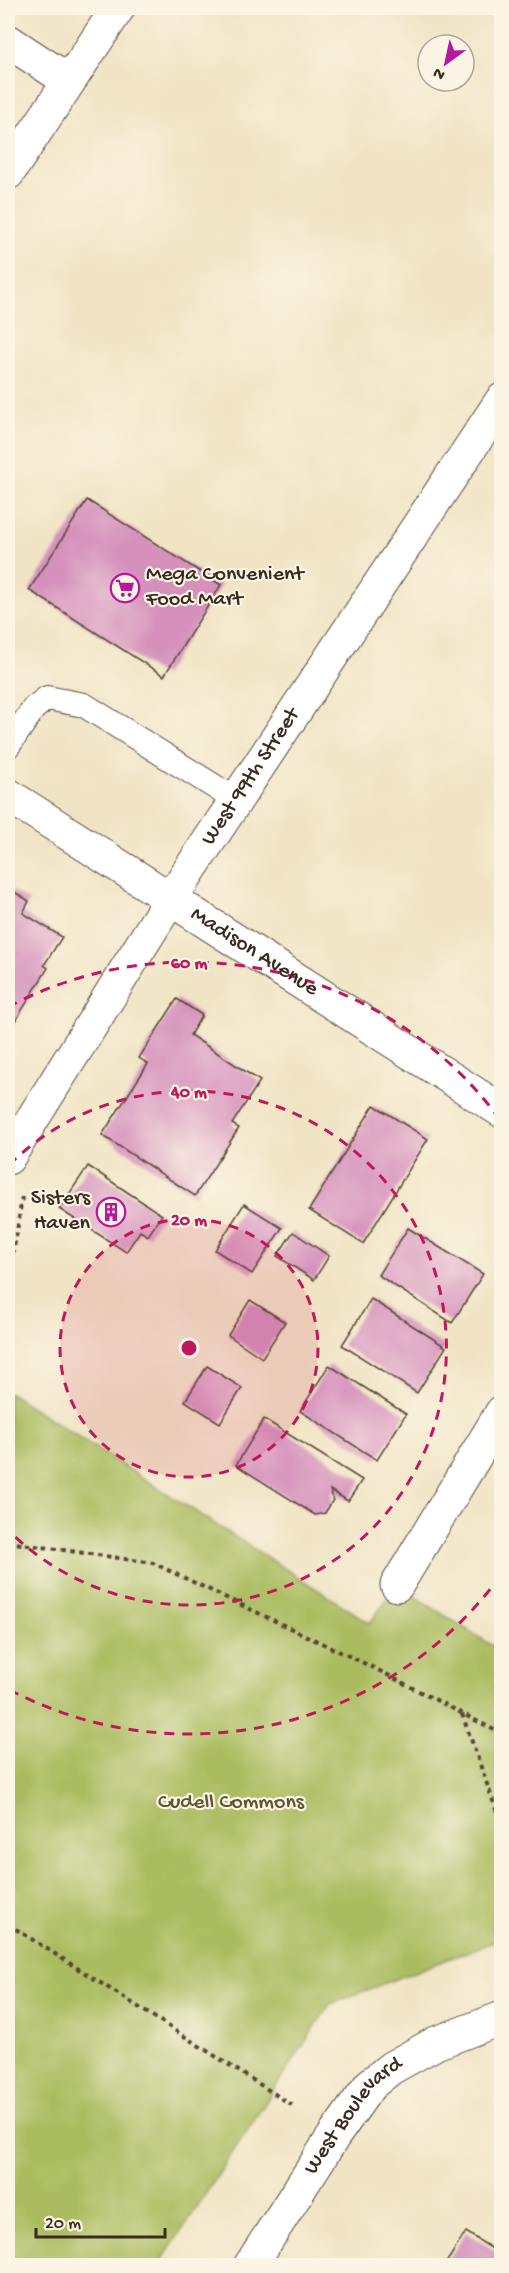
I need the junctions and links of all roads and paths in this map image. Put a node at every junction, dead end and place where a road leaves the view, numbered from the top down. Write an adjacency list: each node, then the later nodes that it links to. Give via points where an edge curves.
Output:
1 (118, 8): 3 (street)
2 (8, 41): 3 (street)
3 (69, 81): 4 (street)
4 (8, 173)
5 (501, 400): 8 (street, West 99th Street)
6 (8, 746): 8 (lane, via 34,708 47,698 84,705)
7 (8, 795): 9 (street, Madison Avenue)
8 (236, 800): 9 (street, West 99th Street)
9 (171, 898): 10 (street, Madison Avenue); 11 (street, West 99th Street)
10 (501, 1111)
11 (8, 1158)
12 (22, 1197): 13 (path)
13 (8, 1272)
14 (501, 1412): 16 (street)
15 (8, 1542): 17 (path, via 153,1563)
16 (397, 1586)
17 (461, 1713): 18 (path); 19 (path)
18 (501, 1734)
19 (501, 1826)
20 (8, 1924): 22 (path)
21 (501, 2018): 23 (street, West Boulevard, via 436,2043 391,2068 370,2085)
22 (292, 2104)
23 (250, 2265)

